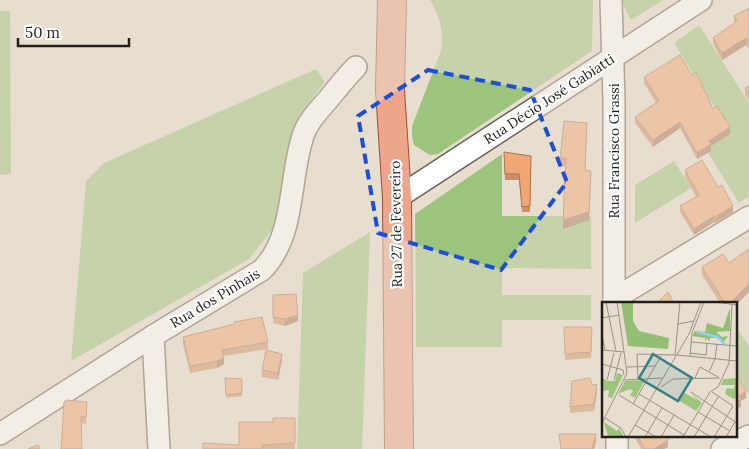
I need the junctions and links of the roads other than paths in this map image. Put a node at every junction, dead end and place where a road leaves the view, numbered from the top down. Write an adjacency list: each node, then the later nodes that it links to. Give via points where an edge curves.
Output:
1 (392, 0): 6 (main road, Rua 27 de Fevereiro, via 390,90)
2 (611, 0): 4 (street, Rua Francisco Grassi)
3 (701, 0): 4 (street, Rua Décio José Gabiatti)
4 (612, 58): 6 (street, Rua Décio José Gabiatti); 8 (street, Rua Francisco Grassi)
5 (356, 67): 9 (street, Rua dos Pinhais, via 340,83 305,132 283,233 272,259 262,270)
6 (397, 198): 14 (main road, Rua 27 de Fevereiro)
7 (749, 217): 8 (street)
8 (614, 301)
9 (153, 336): 10 (street, Rua dos Pinhais); 13 (street)
10 (0, 434)
11 (617, 436): 15 (street)
12 (749, 436): 16 (street)
13 (159, 449)
14 (399, 449)
15 (617, 449)
16 (722, 449)

